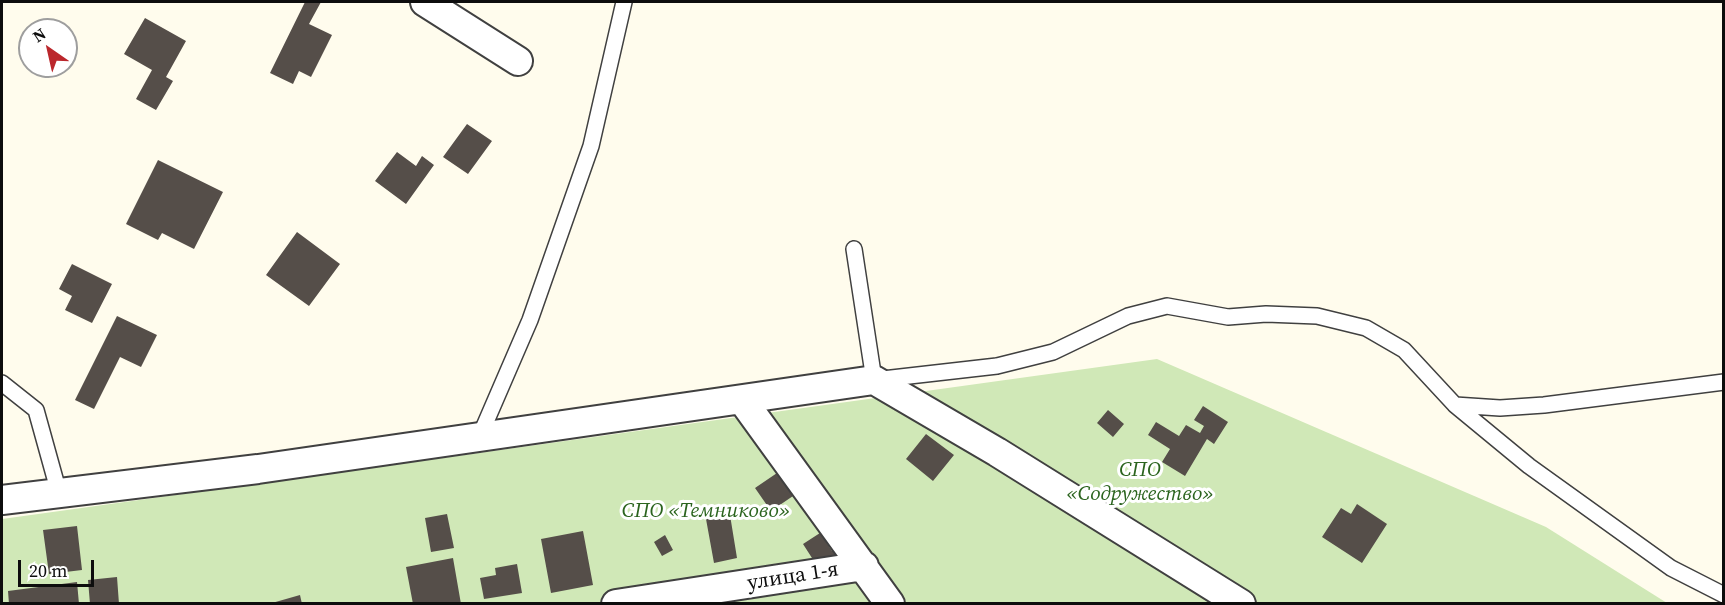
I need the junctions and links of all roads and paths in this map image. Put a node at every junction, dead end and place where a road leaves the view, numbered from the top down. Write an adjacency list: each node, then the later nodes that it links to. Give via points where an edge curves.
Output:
1 (425, 2): 3 (street)
2 (624, 2): 10 (lane, via 591,146 530,320)
3 (518, 60)
4 (854, 249): 5 (lane)
5 (874, 380): 8 (street); 9 (lane, via 997,366 1053,352 1128,316 1167,306 1228,317 1317,316 1366,328 1404,350); 17 (street)
6 (1724, 382): 9 (lane, via 1544,405)
7 (2, 383): 11 (lane, via 36,410)
8 (743, 400): 10 (street); 13 (street)
9 (1455, 405): 14 (lane, via 1529,466 1671,568)
10 (479, 438): 11 (street)
11 (59, 493): 12 (street)
12 (2, 500)
13 (864, 566): 15 (street, улица 1-я); 16 (street)
14 (1724, 596)
15 (616, 603)
16 (890, 603)
17 (1241, 603)

